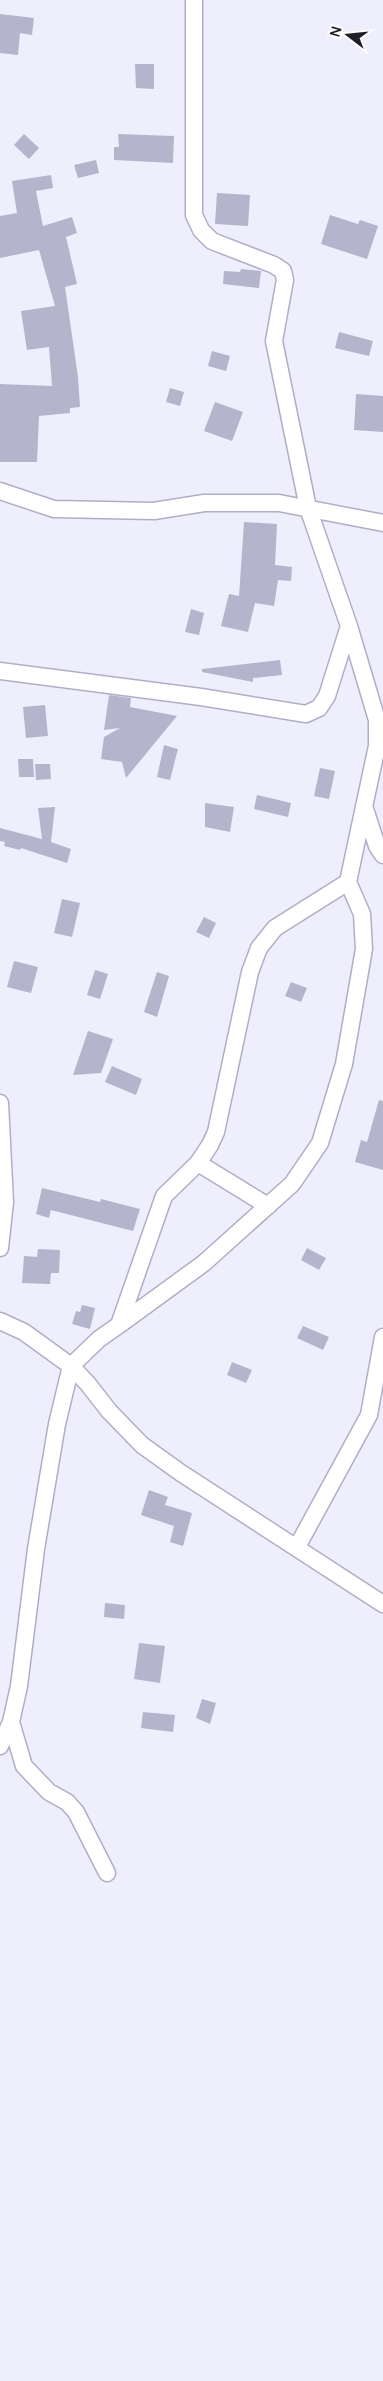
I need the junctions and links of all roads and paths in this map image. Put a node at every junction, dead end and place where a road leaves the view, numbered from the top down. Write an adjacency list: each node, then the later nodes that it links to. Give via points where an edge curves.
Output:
1 (194, 0): 3 (street, via 194,215 200,230 212,241 283,271 274,341)
2 (0, 490): 3 (street, via 54,509 154,511 204,503 280,503)
3 (308, 508): 4 (street); 5 (street)
4 (383, 523)
5 (349, 626): 6 (street, via 327,696 319,708 306,714); 7 (street, via 377,720 377,746)
6 (0, 671)
7 (363, 804): 8 (street); 9 (street)
8 (383, 855)
9 (348, 882): 11 (street, via 275,928 259,948 250,972 216,1132); 12 (street, via 362,914 364,949 344,1064 320,1143 292,1184)
10 (0, 1103): 13 (street, via 5,1202)
11 (198, 1163): 12 (street); 15 (street, via 164,1196)
12 (268, 1206): 15 (street, via 204,1263)
13 (0, 1248)
14 (0, 1321): 17 (street, via 24,1332)
15 (119, 1325): 17 (street)
16 (383, 1337): 18 (street, via 369,1415)
17 (70, 1366): 18 (street, via 142,1445); 20 (street, via 45,1495)
18 (297, 1546): 19 (street)
19 (383, 1604)
20 (11, 1722): 21 (street); 22 (street, via 24,1766 48,1792 68,1802 76,1812)
21 (0, 1746)
22 (107, 1873)

